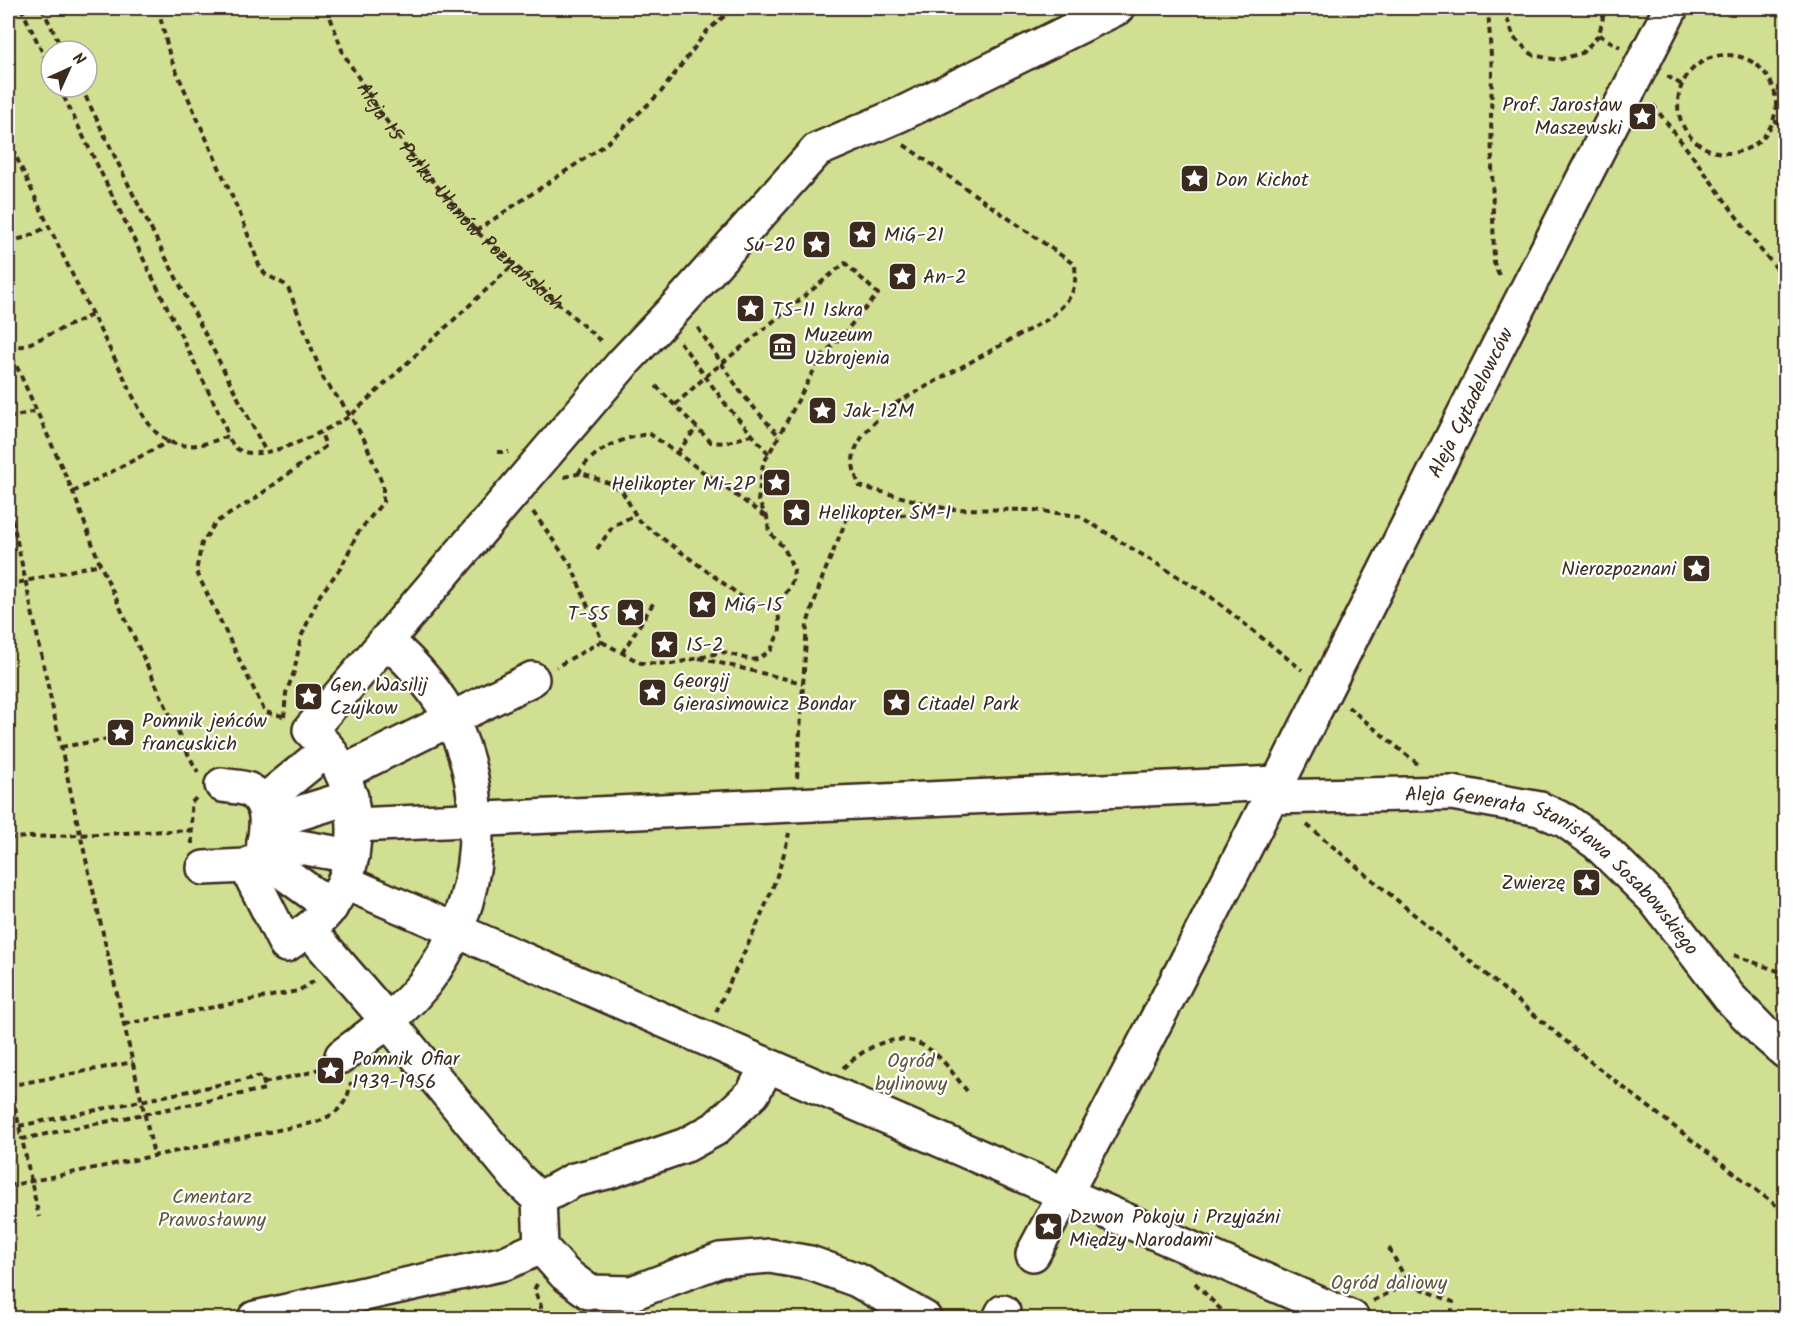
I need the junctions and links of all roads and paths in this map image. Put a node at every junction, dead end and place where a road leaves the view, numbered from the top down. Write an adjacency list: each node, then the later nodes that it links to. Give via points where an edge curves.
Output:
1 (21, 8): 12 (path)
2 (42, 8): 11 (path)
3 (158, 8): 38 (path, via 170,57 259,265 289,290 324,380)
4 (327, 8): 23 (path, Aleja 15 Pułku Ułanów Poznańskich, via 343,53 380,112)
5 (740, 8): 23 (path, via 707,31 661,92 605,145)
6 (1117, 8): 17 (street)
7 (1488, 8): 28 (path, via 1494,263 1509,299)
8 (1507, 8): 9 (path, via 1514,38 1533,55 1558,60 1582,53 1599,35)
9 (1605, 8)
10 (1671, 8): 13 (street, Aleja Cytadelowców)
11 (57, 39)
12 (39, 45)
13 (1634, 80): 21 (path); 28 (street, Aleja Cytadelowców)
14 (66, 99): 43 (path)
15 (87, 99): 46 (path)
16 (1774, 121): 18 (path); 19 (path, via 1761,140 1740,152 1706,148); 19 (path, via 1776,96 1766,73 1746,58 1720,55 1698,65 1682,84 1678,105)
17 (876, 125): 27 (street, via 817,150); 54 (path, via 1074,265 1076,279 1070,299 1050,318 891,406 858,445 853,461 859,486)
18 (1785, 126)
19 (1688, 133): 21 (path)
20 (8, 139): 22 (path)
21 (1680, 140): 26 (path)
22 (49, 226): 24 (path); 29 (path)
23 (476, 231): 25 (path, Aleja 15 Pułku Ułanów Poznańskich)
24 (8, 242)
25 (513, 265): 32 (path, Aleja 15 Pułku Ułanów Poznańskich); 38 (path)
26 (1785, 279)
27 (681, 302): 32 (street); 33 (path)
28 (1519, 304): 70 (street, Aleja Cytadelowców)
29 (92, 315): 31 (path, via 24,346); 45 (path, via 148,422)
30 (674, 335): 34 (path)
31 (8, 347): 37 (path)
32 (624, 362): 52 (street)
33 (721, 363): 34 (path); 44 (path); 44 (path, via 845,263 878,294 821,357)
34 (705, 377): 36 (path); 42 (path)
35 (656, 386): 36 (path)
36 (675, 405): 40 (path)
37 (36, 411): 39 (path); 51 (path)
38 (350, 416): 41 (path); 78 (path, via 377,466 383,502 357,534 342,566 320,595 301,637 286,693)
39 (8, 418)
40 (697, 427): 42 (path, via 711,442 725,443); 47 (path)
41 (321, 433): 46 (path); 78 (path, via 326,446 216,522 202,543 196,571 265,712)
42 (752, 435): 48 (path)
43 (228, 436): 45 (path, via 190,447); 46 (path, via 235,448)
44 (779, 436): 48 (path)
45 (170, 441): 51 (path)
46 (266, 452)
47 (677, 453): 49 (path, via 650,434 636,436 598,452); 56 (path)
48 (769, 454): 56 (path, via 763,464 758,501)
49 (578, 474): 50 (path); 55 (path, via 590,475 622,491)
50 (560, 478)
51 (73, 492): 58 (path)
52 (514, 492): 63 (street); 64 (path, via 529,505 570,565)
53 (8, 501): 59 (path)
54 (948, 509): 69 (path, via 893,516 850,511 807,624); 70 (path, via 1034,510 1079,516 1211,597)
55 (635, 515): 57 (path, via 613,526); 61 (path, via 746,600 763,604)
56 (767, 517): 61 (path, via 769,532 794,570 790,588)
57 (597, 549)
58 (100, 564): 59 (path); 74 (path, via 189,756)
59 (25, 580): 60 (path); 73 (path)
60 (8, 585)
61 (777, 599): 66 (path, via 780,630 764,657 751,660 723,652)
62 (654, 602): 65 (path)
63 (386, 640): 71 (street, via 410,662); 78 (street)
64 (602, 641): 65 (path); 67 (path)
65 (622, 653): 66 (path, via 641,663 672,664)
66 (698, 658): 69 (path)
67 (571, 659)
68 (532, 679): 71 (street)
69 (803, 683): 77 (path)
70 (1325, 688): 75 (street, Aleja Cytadelowców); 76 (path)
71 (452, 720): 78 (street); 79 (street, via 464,750)
72 (114, 738): 73 (path)
73 (61, 747): 82 (path)
74 (209, 786): 81 (path, via 191,803); 84 (street, via 250,790)
75 (1274, 790): 76 (street, Aleja Generała Stanisława Sosabowskiego); 77 (street, Aleja Generała Stanisława Sosabowskiego); 112 (street, Aleja Cytadelowców)
76 (1452, 793): 87 (street, Aleja Generała Stanisława Sosabowskiego, via 1540,809 1566,822 1597,843 1654,899)
77 (795, 805): 79 (street, Aleja Generała Stanisława Sosabowskiego); 92 (path, via 785,852 764,908)
78 (330, 816): 79 (street, Aleja Generała Stanisława Sosabowskiego); 84 (street); 84 (street); 84 (street); 84 (street); 84 (street, via 286,945); 86 (street); 90 (street)
79 (476, 818): 86 (street, via 470,892)
80 (1304, 823): 114 (path, via 1592,1064)
81 (192, 830): 82 (path); 85 (path)
82 (81, 835): 83 (path); 91 (path)
83 (8, 838)
84 (260, 838): 85 (street)
85 (198, 858)
86 (456, 931): 90 (street, via 434,970); 92 (street)
87 (1694, 953): 88 (path, via 1723,952); 94 (street, Aleja Generała Stanisława Sosabowskiego, via 1729,997)
88 (1785, 974)
89 (298, 991): 91 (path)
90 (388, 1022): 95 (street); 113 (street)
91 (124, 1024): 96 (path)
92 (704, 1038): 97 (street)
93 (871, 1047): 102 (path, via 905,1039 920,1043 935,1053)
94 (1785, 1052)
95 (342, 1056): 109 (path, via 350,1068 351,1083 348,1097 331,1116)
96 (133, 1062): 101 (path); 103 (path)
97 (767, 1065): 112 (street); 113 (street, via 753,1093 715,1129 686,1145 574,1180)
98 (312, 1072): 100 (path)
99 (8, 1076): 101 (path)
100 (264, 1083): 103 (path, via 262,1076); 104 (path, via 265,1089)
101 (9, 1085): 105 (path)
102 (967, 1091)
103 (142, 1101): 104 (path); 105 (path)
104 (145, 1114): 108 (path); 109 (path)
105 (19, 1126): 106 (path)
106 (21, 1133): 107 (path); 108 (path)
107 (8, 1136)
108 (22, 1139): 110 (path)
109 (154, 1155): 110 (path)
110 (31, 1181): 111 (path); 115 (path)
111 (8, 1186)
112 (1065, 1195): 118 (street, Aleja Cytadelowców); 120 (street)
113 (539, 1199): 116 (street)
114 (1785, 1214)
115 (39, 1217)
116 (541, 1247): 121 (street, via 505,1263); 122 (street, via 588,1292 632,1293 720,1260 770,1256 810,1263 857,1280)
117 (1389, 1248): 119 (path)
118 (1033, 1254)
119 (1408, 1283): 120 (path); 123 (path, via 1453,1302)
120 (1360, 1311)
121 (255, 1318)
122 (924, 1318)
123 (1451, 1318)

